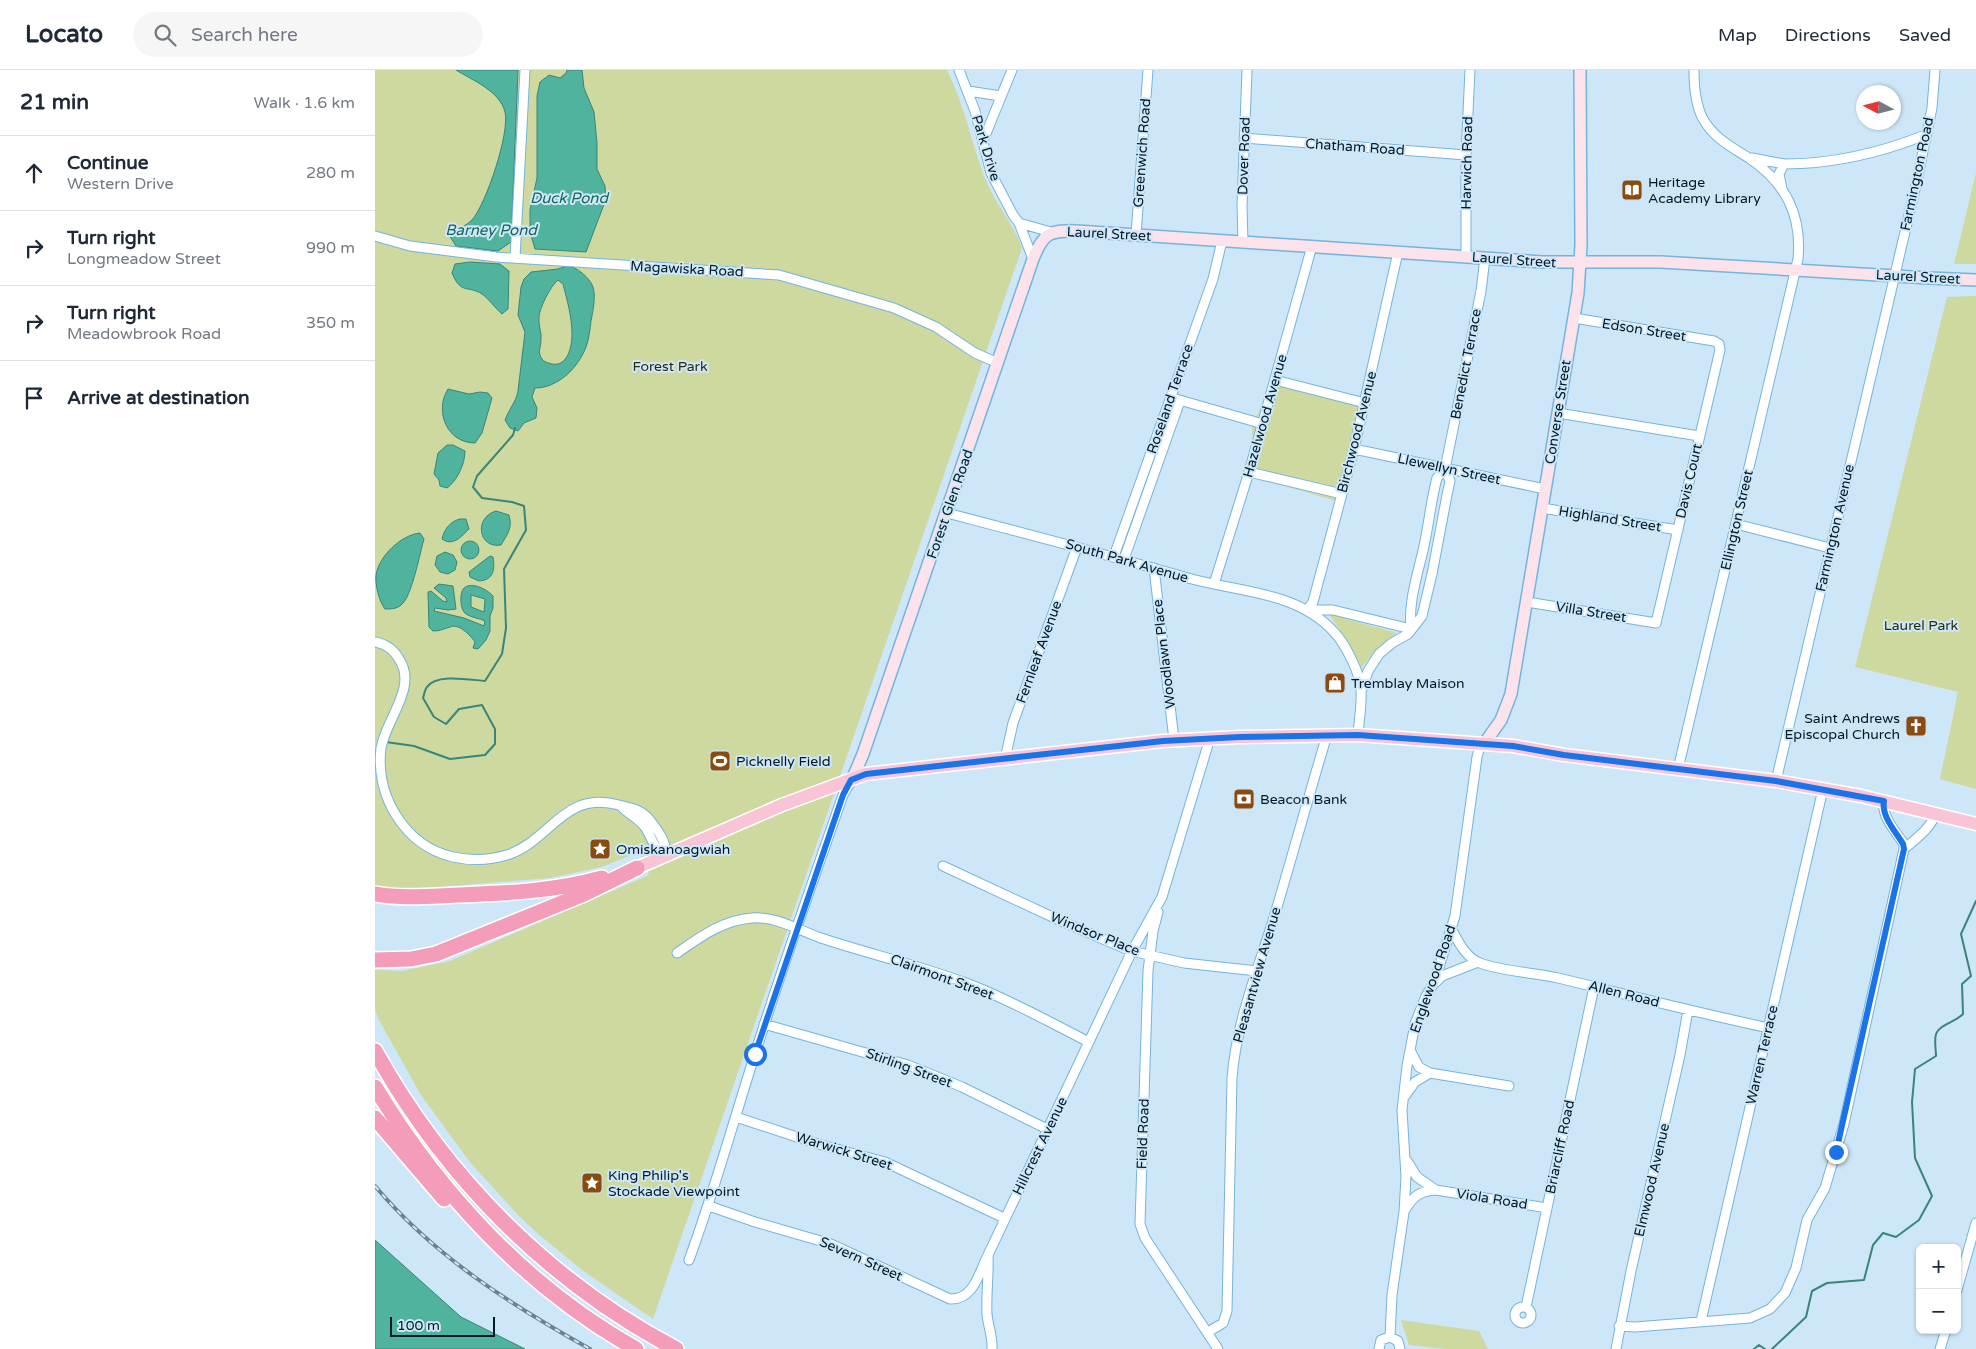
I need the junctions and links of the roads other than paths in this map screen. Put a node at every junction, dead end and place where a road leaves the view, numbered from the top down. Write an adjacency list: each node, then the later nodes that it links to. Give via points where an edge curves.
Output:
1 (525, 70): 28 (street)
2 (959, 70): 10 (street, Park Drive)
3 (1013, 70): 11 (street)
4 (1148, 70): 21 (street, Greenwich Road)
5 (1247, 70): 13 (street, Dover Road)
6 (1470, 70): 16 (street, Harwich Road)
7 (1580, 70): 31 (street, Converse Street)
8 (1694, 70): 15 (street, Ellington Street, via 1702,118 1719,138)
9 (1935, 70): 12 (street, Farmington Road, via 1934,96)
10 (968, 92): 11 (street); 14 (street, Park Drive)
11 (1001, 96): 14 (street)
12 (1925, 135): 17 (street, via 1855,157); 33 (street, Farmington Road)
13 (1244, 138): 16 (street, Chatham Road); 24 (street, Dover Road)
14 (983, 141): 19 (street, Park Drive, via 991,173)
15 (1739, 153): 17 (street); 18 (street, Ellington Street, via 1761,168)
16 (1466, 155): 27 (street, Harwich Road)
17 (1784, 164): 18 (street, via 1779,174)
18 (1782, 190): 32 (street, Ellington Street, via 1799,227 1799,255)
19 (1019, 223): 20 (street); 30 (street, Park Drive)
20 (1051, 232): 21 (street, Laurel Street); 30 (street, Forest Glen Road, via 1039,244)
21 (1136, 235): 23 (street, Laurel Street)
22 (375, 236): 28 (street, Magawiska Road, via 434,250)
23 (1222, 241): 24 (street, Laurel Street); 39 (street, Roseland Terrace)
24 (1243, 242): 25 (street, Laurel Street)
25 (1312, 246): 26 (street, Laurel Street); 38 (street, Hazelwood Avenue)
26 (1398, 252): 27 (street, Laurel Street); 40 (street, Birchwood Avenue)
27 (1466, 257): 29 (street, Laurel Street)
28 (515, 258): 37 (street, Magawiska Road, via 779,275 894,308 936,327 975,353)
29 (1485, 258): 31 (street, Laurel Street); 45 (street, Benedict Terrace)
30 (1033, 259): 37 (street, Forest Glen Road)
31 (1580, 263): 32 (street, Laurel Street, via 1661,262); 35 (street, Converse Street)
32 (1795, 270): 33 (street, Laurel Street); 51 (street, Ellington Street)
33 (1894, 276): 34 (street, Laurel Street); 54 (street, Farmington Avenue)
34 (1976, 280)
35 (1574, 318): 36 (street, Edson Street); 41 (street, Converse Street)
36 (1714, 341): 43 (street, Davis Court, via 1720,350)
37 (998, 363): 50 (street, Forest Glen Road)
38 (1275, 380): 40 (street); 42 (street, Hazelwood Avenue)
39 (1175, 399): 42 (street); 55 (street, Roseland Terrace); 56 (street)
40 (1365, 403): 44 (street, Birchwood Avenue)
41 (1558, 413): 43 (street); 47 (street, Converse Street)
42 (1263, 424): 46 (street, Hazelwood Avenue)
43 (1699, 436): 52 (street, Davis Court)
44 (1354, 449): 45 (street, Llewellyn Street); 48 (street, Birchwood Avenue)
45 (1445, 469): 47 (street, Llewellyn Street); 62 (street, Benedict Terrace, via 1437,478 1432,498 1411,599); 62 (street, Benedict Terrace, via 1450,481 1432,574 1423,612)
46 (1249, 472): 48 (street); 58 (street, Hazelwood Avenue)
47 (1545, 489): 49 (street, Converse Street)
48 (1342, 494): 60 (street, Birchwood Avenue, via 1313,602)
49 (1542, 508): 52 (street, Highland Street); 59 (street, Converse Street)
50 (947, 513): 53 (street, South Park Avenue); 72 (street, Forest Glen Road, via 859,768)
51 (1736, 524): 54 (street); 71 (street, Ellington Street)
52 (1678, 530): 61 (street, Davis Court)
53 (1077, 546): 55 (street, South Park Avenue); 70 (street, Fernleaf Avenue, via 1013,723)
54 (1830, 548): 73 (street, Farmington Avenue)
55 (1114, 556): 56 (street, South Park Avenue)
56 (1124, 559): 57 (street, South Park Avenue)
57 (1154, 568): 58 (street, South Park Avenue); 68 (street, Woodlawn Place)
58 (1214, 584): 60 (street, South Park Avenue, via 1273,596)
59 (1527, 602): 61 (street, Villa Street); 69 (street, Converse Street, via 1510,699 1499,725)
60 (1307, 610): 62 (street, South Park Avenue, via 1333,610); 64 (street, South Park Avenue, via 1340,639 1350,655)
61 (1655, 623)
62 (1411, 629): 64 (street, Benedict Terrace, via 1409,634 1379,654)
63 (375, 642): 79 (street, via 393,651 405,672 403,691 379,754 384,793 401,824 412,836 434,850 456,857 481,859 505,856 523,847 563,814 599,802 630,807 648,819 664,842)
64 (1361, 688): 66 (street, South Park Avenue)
65 (1327, 735): 66 (main road); 67 (main road); 91 (street, Pleasantview Avenue)
66 (1358, 735): 69 (main road)
67 (1210, 738): 68 (main road); 83 (street, Field Road)
68 (1173, 740): 70 (main road)
69 (1484, 744): 71 (main road); 85 (street, Englewood Road, via 1479,750)
70 (1005, 759): 72 (main road, via 866,774)
71 (1678, 769): 73 (main road)
72 (851, 780): 79 (main road, via 781,805); 84 (street)
73 (1776, 781): 74 (main road)
74 (1823, 789): 75 (main road); 96 (street, Warren Terrace)
75 (1884, 801): 76 (main road); 78 (street, via 1888,819)
76 (1936, 813): 77 (main road); 78 (street, via 1926,830)
77 (1976, 824)
78 (1904, 849): 119 (street, via 1840,1139 1825,1188 1805,1227 1792,1280 1781,1299 1761,1315)
79 (665, 856): 81 (main road)
80 (943, 866): 86 (street, Windsor Place)
81 (637, 868): 82 (highway, via 567,887 539,891 399,897); 89 (highway, via 585,894 441,952 411,960)
82 (375, 894)
83 (1162, 897): 86 (street, Field Road); 88 (street, Field Road)
84 (793, 927): 87 (street, Clairmont Street, via 763,918 737,920 710,930); 95 (street); 97 (street, Clairmont Street, via 966,983)
85 (1451, 928): 90 (street, via 1466,953); 92 (street, Englewood Road)
86 (1132, 951): 88 (street, Windsor Place); 97 (street, Hillcrest Avenue)
87 (677, 953)
88 (1150, 956): 91 (street, Windsor Place); 121 (street, Field Road, via 1141,1229)
89 (375, 960)
90 (1478, 962): 92 (street, via 1441,976); 93 (street, Allen Road)
91 (1257, 971): 121 (street, Pleasantview Avenue, via 1233,1061 1227,1311 1223,1323)
92 (1434, 984): 98 (street, Englewood Road, via 1422,1006)
93 (1594, 987): 94 (street, Allen Road); 110 (street, Briarcliff Road)
94 (1687, 1010): 96 (street, Allen Road); 120 (street, Elmwood Avenue, via 1680,1055)
95 (765, 1024): 104 (street); 106 (street, Stirling Street, via 908,1065 962,1087)
96 (1769, 1028): 119 (street, Warren Terrace)
97 (1089, 1042): 106 (street, Hillcrest Avenue)
98 (1409, 1049): 100 (street, via 1419,1067); 103 (street, Englewood Road)
99 (375, 1051): 125 (highway, via 437,1146 509,1227 593,1299)
100 (1430, 1073): 101 (street); 103 (street, via 1415,1082)
101 (1509, 1086)
102 (375, 1087): 114 (highway, via 433,1170)
103 (1403, 1098): 107 (street, Englewood Road)
104 (736, 1116): 109 (street); 112 (street, Warwick Street, via 817,1144 885,1162)
105 (375, 1118): 114 (highway, via 446,1201)
106 (1047, 1129): 112 (street, Hillcrest Avenue)
107 (1404, 1154): 108 (street, Viola Road, via 1417,1177); 111 (street, Englewood Road)
108 (1436, 1190): 110 (street, Viola Road); 111 (street, via 1418,1194)
109 (709, 1206): 115 (street, Severn Street, via 839,1247 950,1299 968,1294); 116 (street)
110 (1547, 1208): 118 (street, Briarcliff Road)
111 (1404, 1212): 123 (street, Englewood Road)
112 (1004, 1218): 115 (street, Hillcrest Avenue)
113 (1976, 1223): 117 (street)
114 (493, 1240): 124 (highway, via 555,1295)
115 (988, 1255): 126 (street, Hillcrest Avenue, via 987,1309 993,1341)
116 (689, 1260)
117 (1957, 1289)
118 (1526, 1307)
119 (1701, 1321): 120 (street)
120 (1619, 1326): 130 (street, Elmwood Avenue)
121 (1208, 1332): 127 (street, Field Road)
122 (1945, 1334): 131 (street)
123 (1389, 1336): 128 (street, via 1381,1340); 129 (street, via 1397,1341)
124 (636, 1349)
125 (676, 1349)
126 (991, 1349)
127 (1218, 1349)
128 (1379, 1349)
129 (1400, 1349)
130 (1616, 1349)
131 (1940, 1349)

